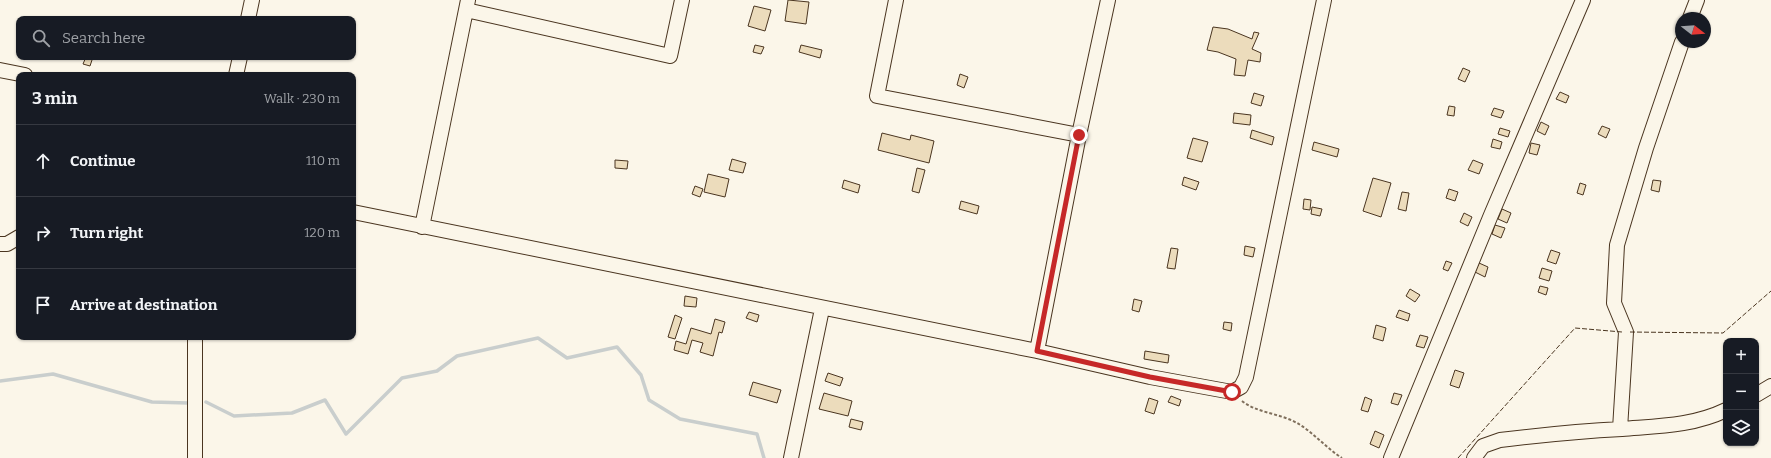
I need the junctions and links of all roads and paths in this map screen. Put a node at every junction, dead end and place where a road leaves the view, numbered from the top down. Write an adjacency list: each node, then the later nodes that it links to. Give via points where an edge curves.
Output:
1 (252, 0): 10 (street)
2 (682, 0): 8 (street, via 670,56)
3 (896, 0): 16 (street, via 877,96)
4 (1108, 0): 16 (street)
5 (1324, 0): 25 (street, via 1246,377 1241,387)
6 (1584, 0): 32 (street, via 1488,222)
7 (1697, 0): 9 (street)
8 (468, 5): 18 (street)
9 (1692, 12)
10 (249, 16)
11 (1680, 48): 28 (street, via 1617,245 1614,303 1626,332)
12 (239, 60): 14 (street)
13 (0, 70): 15 (street)
14 (237, 72)
15 (16, 73)
16 (1079, 135): 23 (street)
17 (356, 213): 18 (street)
18 (422, 227): 21 (street)
19 (16, 239): 20 (street, via 7,244)
20 (0, 244)
21 (822, 309): 23 (street); 30 (street)
22 (195, 340): 29 (street)
23 (1037, 351): 25 (street, via 1150,377)
24 (1771, 386): 26 (street)
25 (1232, 392): 31 (path, via 1250,407 1279,414 1298,424)
26 (1759, 393)
27 (1723, 412): 28 (street, via 1692,422 1662,427)
28 (1620, 429): 33 (street, via 1500,440 1483,446)
29 (195, 458)
30 (791, 458)
31 (1342, 458)
32 (1391, 458)
33 (1474, 458)

